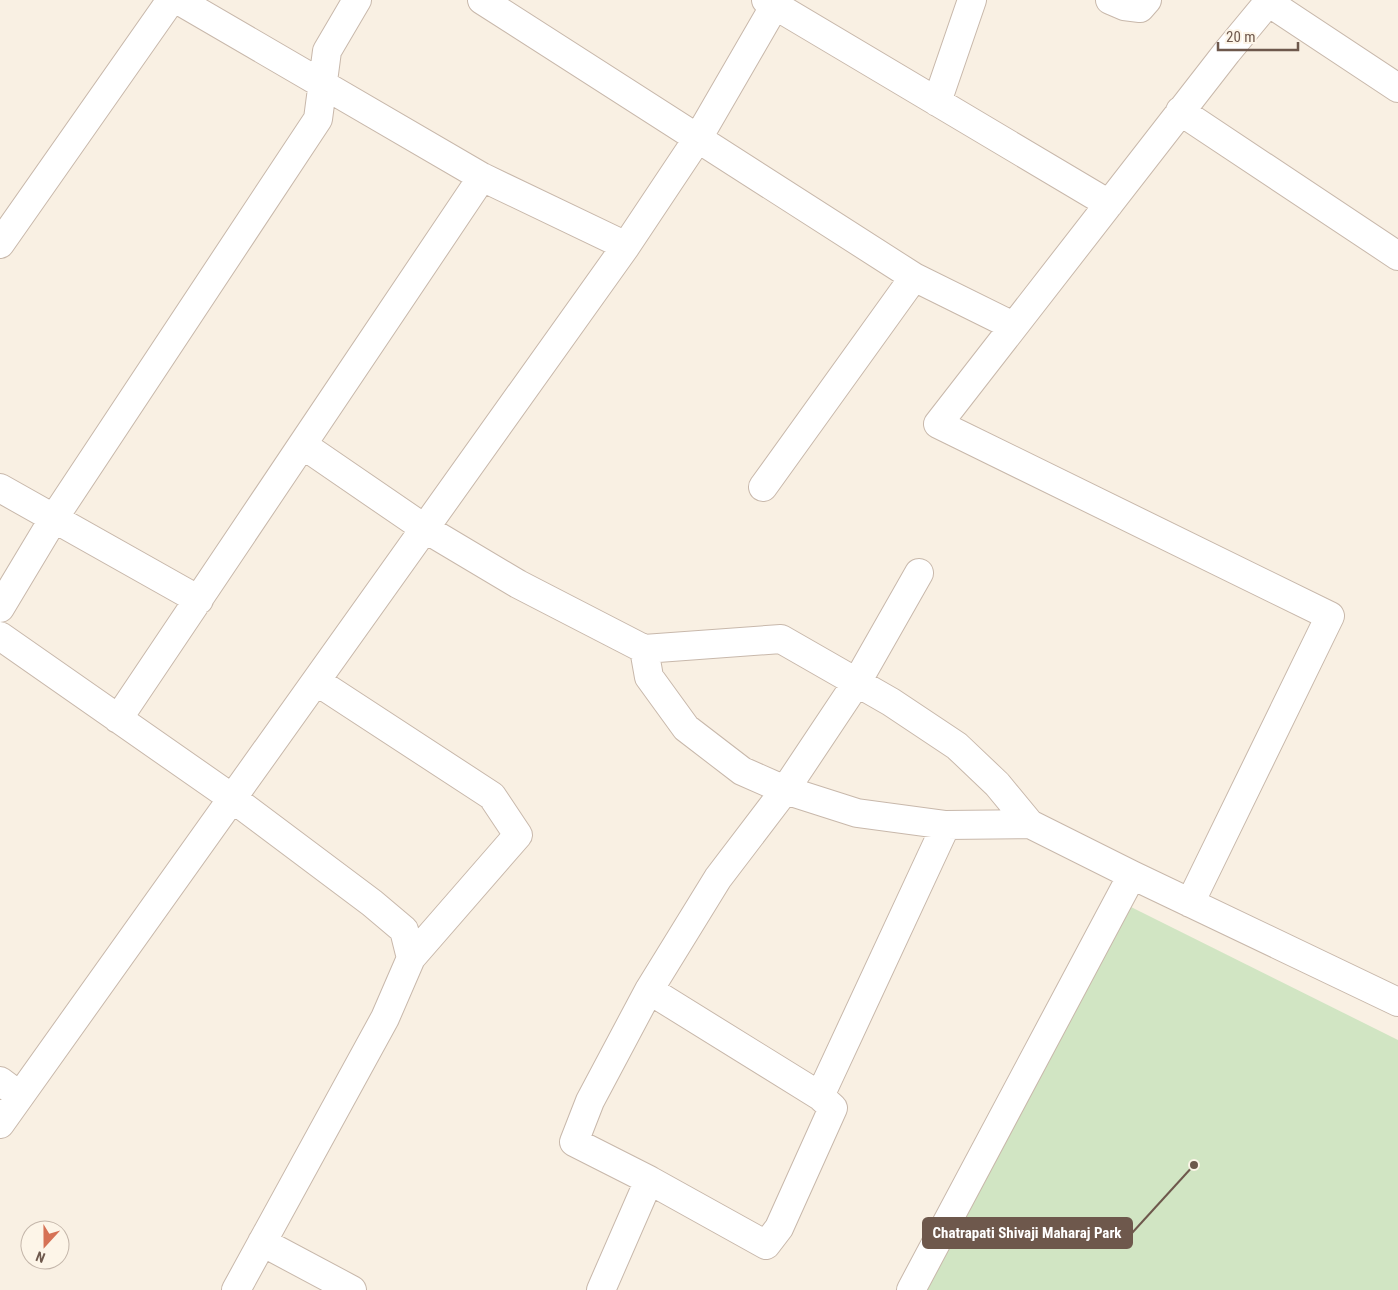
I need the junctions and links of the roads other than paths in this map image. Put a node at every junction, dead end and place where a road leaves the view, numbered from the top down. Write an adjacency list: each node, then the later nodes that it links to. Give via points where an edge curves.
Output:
1 (171, 0): 17 (street)
2 (178, 0): 10 (street)
3 (357, 0): 10 (street, via 327,51)
4 (482, 0): 14 (street)
5 (972, 0): 12 (street)
6 (1110, 0): 7 (street, via 1140,8)
7 (1147, 0)
8 (1269, 1): 11 (street); 13 (street)
9 (773, 2): 12 (street); 14 (street)
10 (324, 86): 15 (street); 26 (street, via 318,119)
11 (1398, 88)
12 (937, 102): 16 (street)
13 (1180, 111): 16 (street); 20 (street)
14 (698, 138): 19 (street); 21 (street)
15 (482, 177): 19 (street); 23 (street)
16 (1109, 204): 22 (street)
17 (7, 217): 18 (street)
18 (0, 244)
19 (626, 246): 27 (street)
20 (1398, 256)
21 (914, 277): 22 (street); 24 (street)
22 (1013, 326): 41 (street, via 938,424 1330,616)
23 (303, 445): 27 (street); 29 (street)
24 (763, 486)
25 (0, 488): 26 (street)
26 (54, 518): 29 (street); 30 (street)
27 (424, 528): 32 (street, via 518,584); 33 (street)
28 (919, 573): 34 (street)
29 (199, 600): 35 (street)
30 (0, 608)
31 (0, 636): 35 (street)
32 (644, 649): 34 (street, via 781,639); 36 (street, via 649,677 686,728 742,772)
33 (316, 681): 37 (street); 42 (street, via 492,796 518,835)
34 (857, 682): 36 (street); 38 (street, via 957,746 997,784)
35 (118, 719): 37 (street)
36 (785, 790): 39 (street, via 857,813); 43 (street, via 718,878)
37 (232, 798): 42 (street, via 404,930); 45 (street)
38 (1030, 824): 39 (street); 40 (street)
39 (946, 825): 46 (street)
40 (1132, 875): 41 (street); 53 (street)
41 (1190, 903): 44 (street)
42 (411, 958): 49 (street, via 385,1018)
43 (648, 990): 46 (street); 48 (street, via 590,1101 574,1142)
44 (1398, 1002)
45 (10, 1089): 47 (street)
46 (820, 1096): 48 (street, via 833,1108 779,1228 766,1245)
47 (0, 1124)
48 (649, 1180): 52 (street)
49 (262, 1242): 50 (street); 51 (street)
50 (236, 1290)
51 (352, 1290)
52 (600, 1290)
53 (911, 1290)

